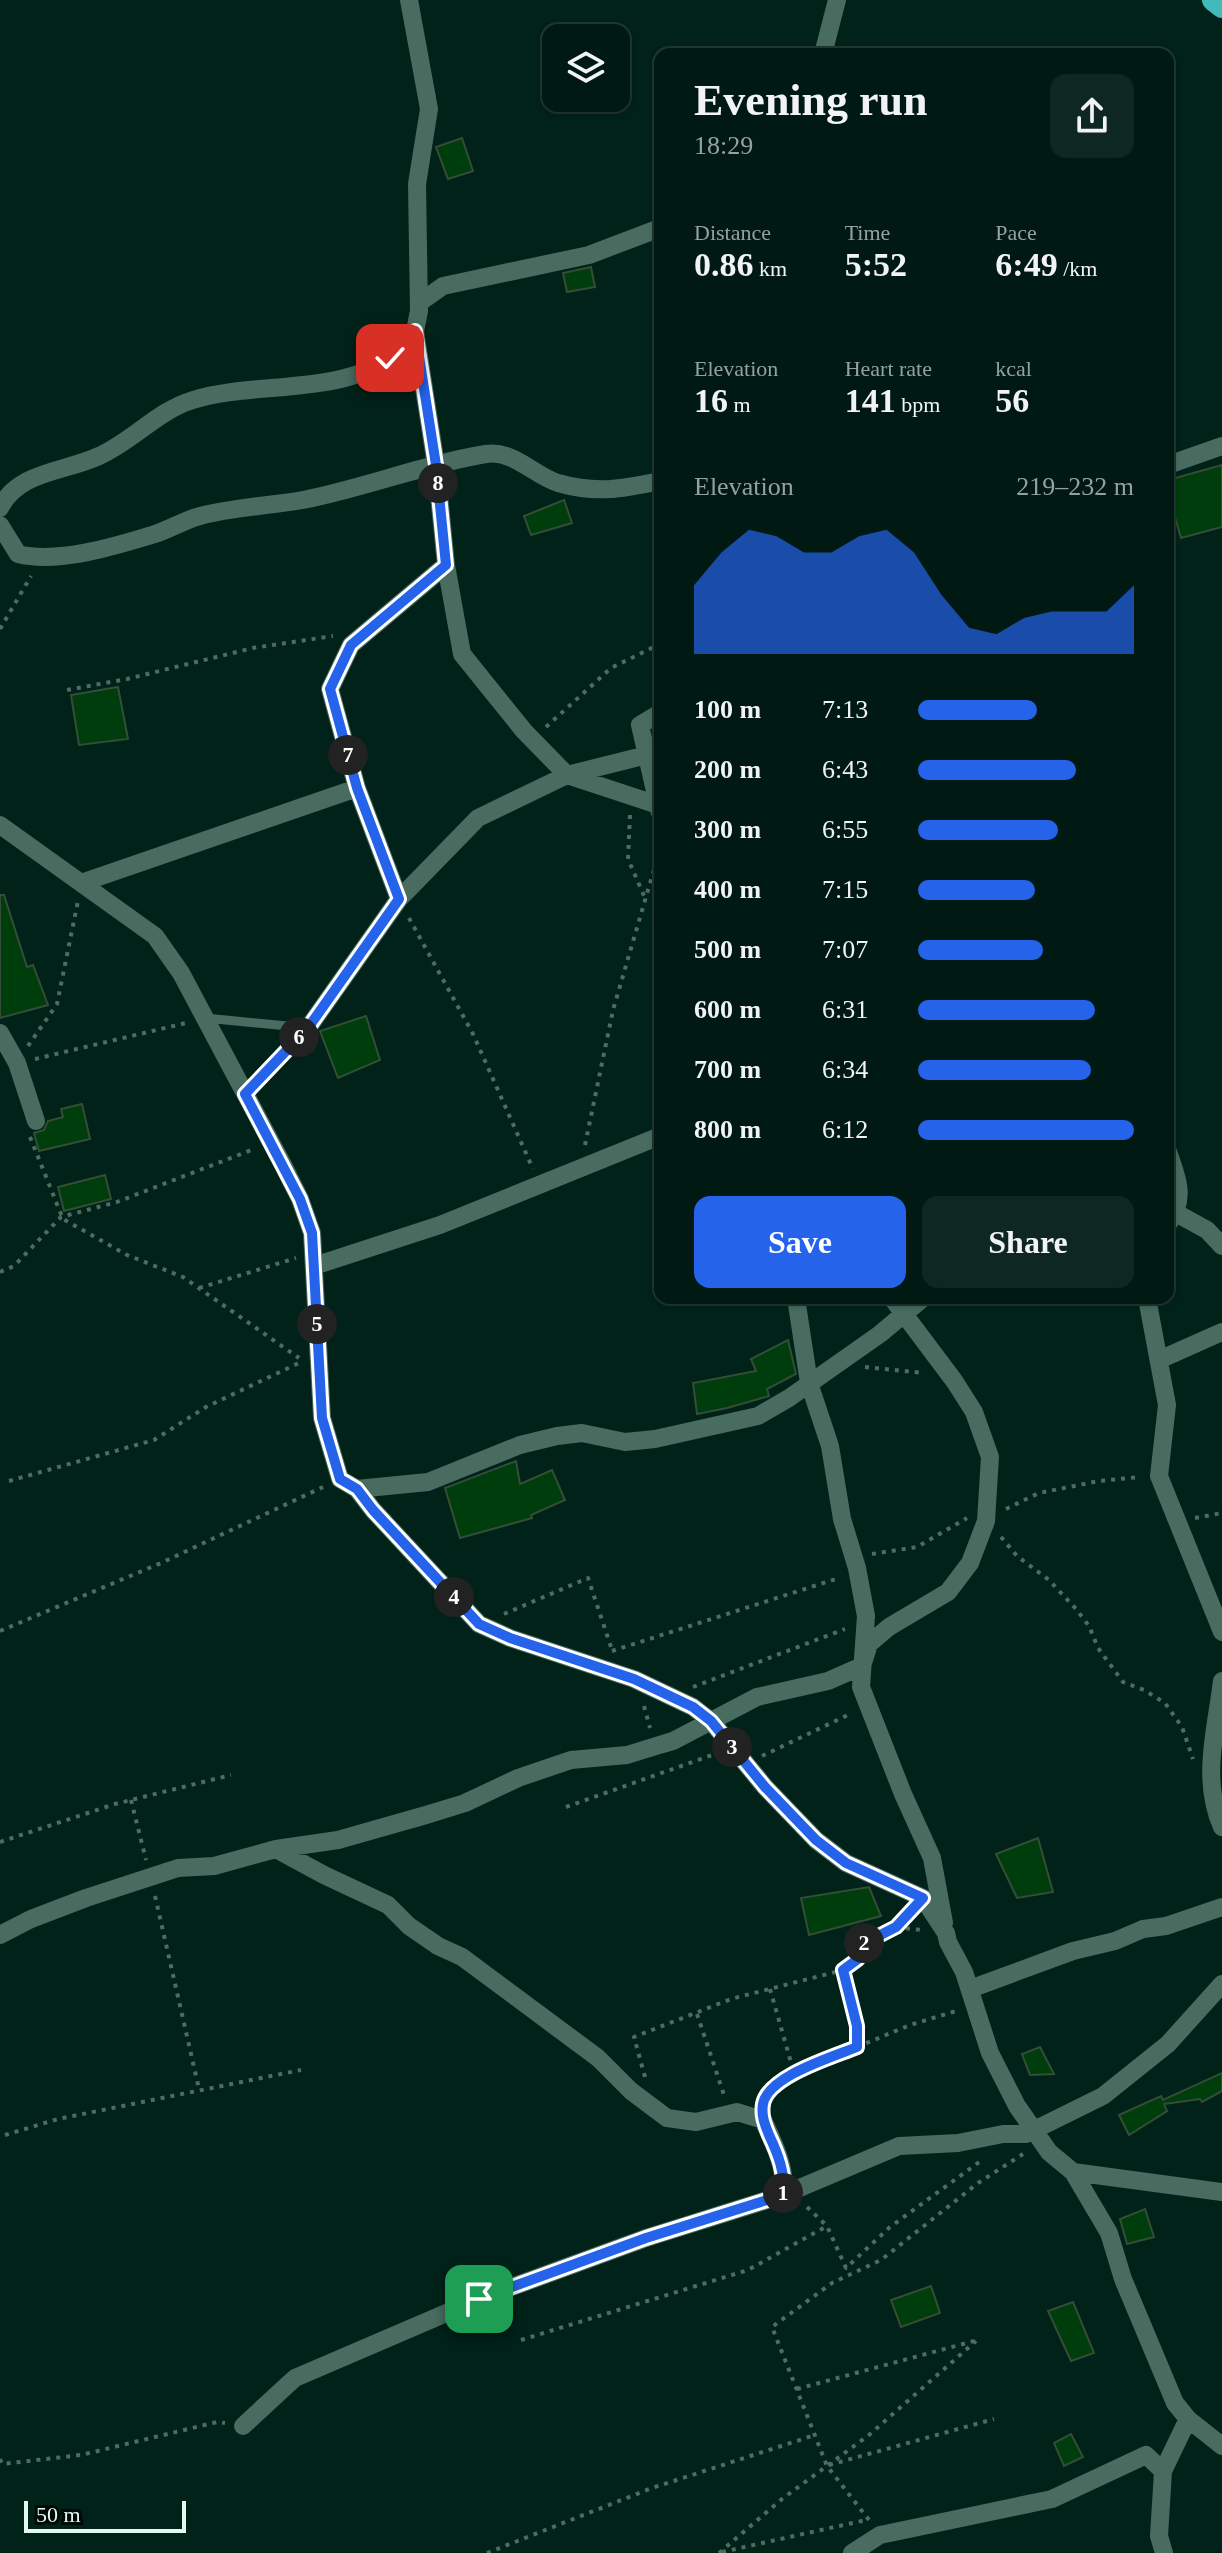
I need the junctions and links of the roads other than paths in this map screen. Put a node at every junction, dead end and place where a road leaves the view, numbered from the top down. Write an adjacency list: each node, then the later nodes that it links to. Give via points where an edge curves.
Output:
1 (409, 0): 7 (street, via 429,109 417,184)
2 (837, 0): 5 (street)
3 (1213, 0): 4 (highway)
4 (1222, 7)
5 (825, 48)
6 (654, 230): 8 (street, via 589,255)
7 (418, 272): 8 (street); 9 (street)
8 (443, 286): 9 (street)
9 (419, 303): 10 (street)
10 (415, 331): 13 (street); 15 (street, via 390,358 354,377 196,398 171,408 101,455 20,485 7,493)
11 (1222, 446): 12 (street)
12 (1174, 463)
13 (436, 465): 14 (street, via 492,454 512,457 555,482 593,491); 16 (street, via 304,500 197,517 100,549 42,557 18,554); 17 (street)
14 (654, 482)
15 (0, 508)
16 (0, 525)
17 (446, 565): 20 (street, via 462,654); 22 (street, via 351,645 330,689)
18 (654, 717): 19 (street, via 640,725)
19 (647, 755): 20 (street); 21 (street)
20 (567, 775): 23 (street); 26 (street, via 478,818)
21 (654, 786)
22 (357, 788): 25 (street); 26 (street)
23 (654, 807)
24 (0, 825): 25 (street)
25 (81, 883): 27 (street, via 155,936)
26 (399, 899): 28 (street)
27 (205, 1018): 28 (lane); 31 (street)
28 (308, 1028): 31 (lane)
29 (0, 1033): 30 (street)
30 (8, 1066): 32 (street)
31 (245, 1094): 38 (street, via 300,1199 312,1233)
32 (35, 1117)
33 (654, 1139): 38 (street, via 440,1225)
34 (1174, 1168): 35 (street, via 1180,1201)
35 (1174, 1214)
36 (1174, 1220): 37 (street, via 1207,1230)
37 (1222, 1246)
38 (313, 1259): 47 (street, via 322,1418 340,1479)
39 (797, 1304): 46 (street)
40 (897, 1304): 43 (street)
41 (915, 1304): 43 (street)
42 (1148, 1304): 45 (street)
43 (904, 1313): 46 (street); 49 (street, via 974,1412 990,1457 987,1514 970,1563 948,1592 869,1644)
44 (1222, 1332): 45 (street)
45 (1159, 1360): 48 (street, via 1167,1405 1159,1476)
46 (809, 1383): 47 (street, via 758,1416 625,1442 582,1433 557,1436 428,1482); 49 (street, via 830,1446 856,1564 866,1621)
47 (357, 1489): 51 (street, via 479,1624 608,1669 672,1696)
48 (1222, 1632)
49 (862, 1666): 51 (street, via 828,1681 757,1697); 54 (street, via 867,1706 928,1848)
50 (1222, 1681): 52 (street, via 1209,1780)
51 (711, 1721): 53 (street, via 627,1755 571,1760 426,1815 338,1840); 54 (street, via 816,1840 846,1863)
52 (1222, 1827)
53 (276, 1849): 56 (street, via 214,1866 178,1868 76,1902); 62 (street, via 388,1905 409,1926 462,1957 598,2058 667,2118 696,2122 737,2112 763,2120)
54 (930, 1894): 58 (street)
55 (1222, 1907): 58 (street, via 1073,1951)
56 (0, 1935)
57 (1222, 1984): 59 (street, via 1168,2044 1103,2096)
58 (972, 1998): 59 (street, via 990,2053)
59 (1037, 2135): 60 (street); 62 (street, via 899,2146)
60 (1073, 2172): 61 (street); 63 (street, via 1109,2233 1175,2403)
61 (1222, 2192)
62 (787, 2193): 64 (street, via 479,2299 295,2378)
63 (1188, 2419): 65 (street); 66 (street)
64 (243, 2426)
65 (1222, 2446)
66 (1163, 2471): 67 (street, via 1146,2455 1052,2499 880,2535); 68 (street, via 1159,2536)
67 (852, 2553)
68 (1164, 2553)

